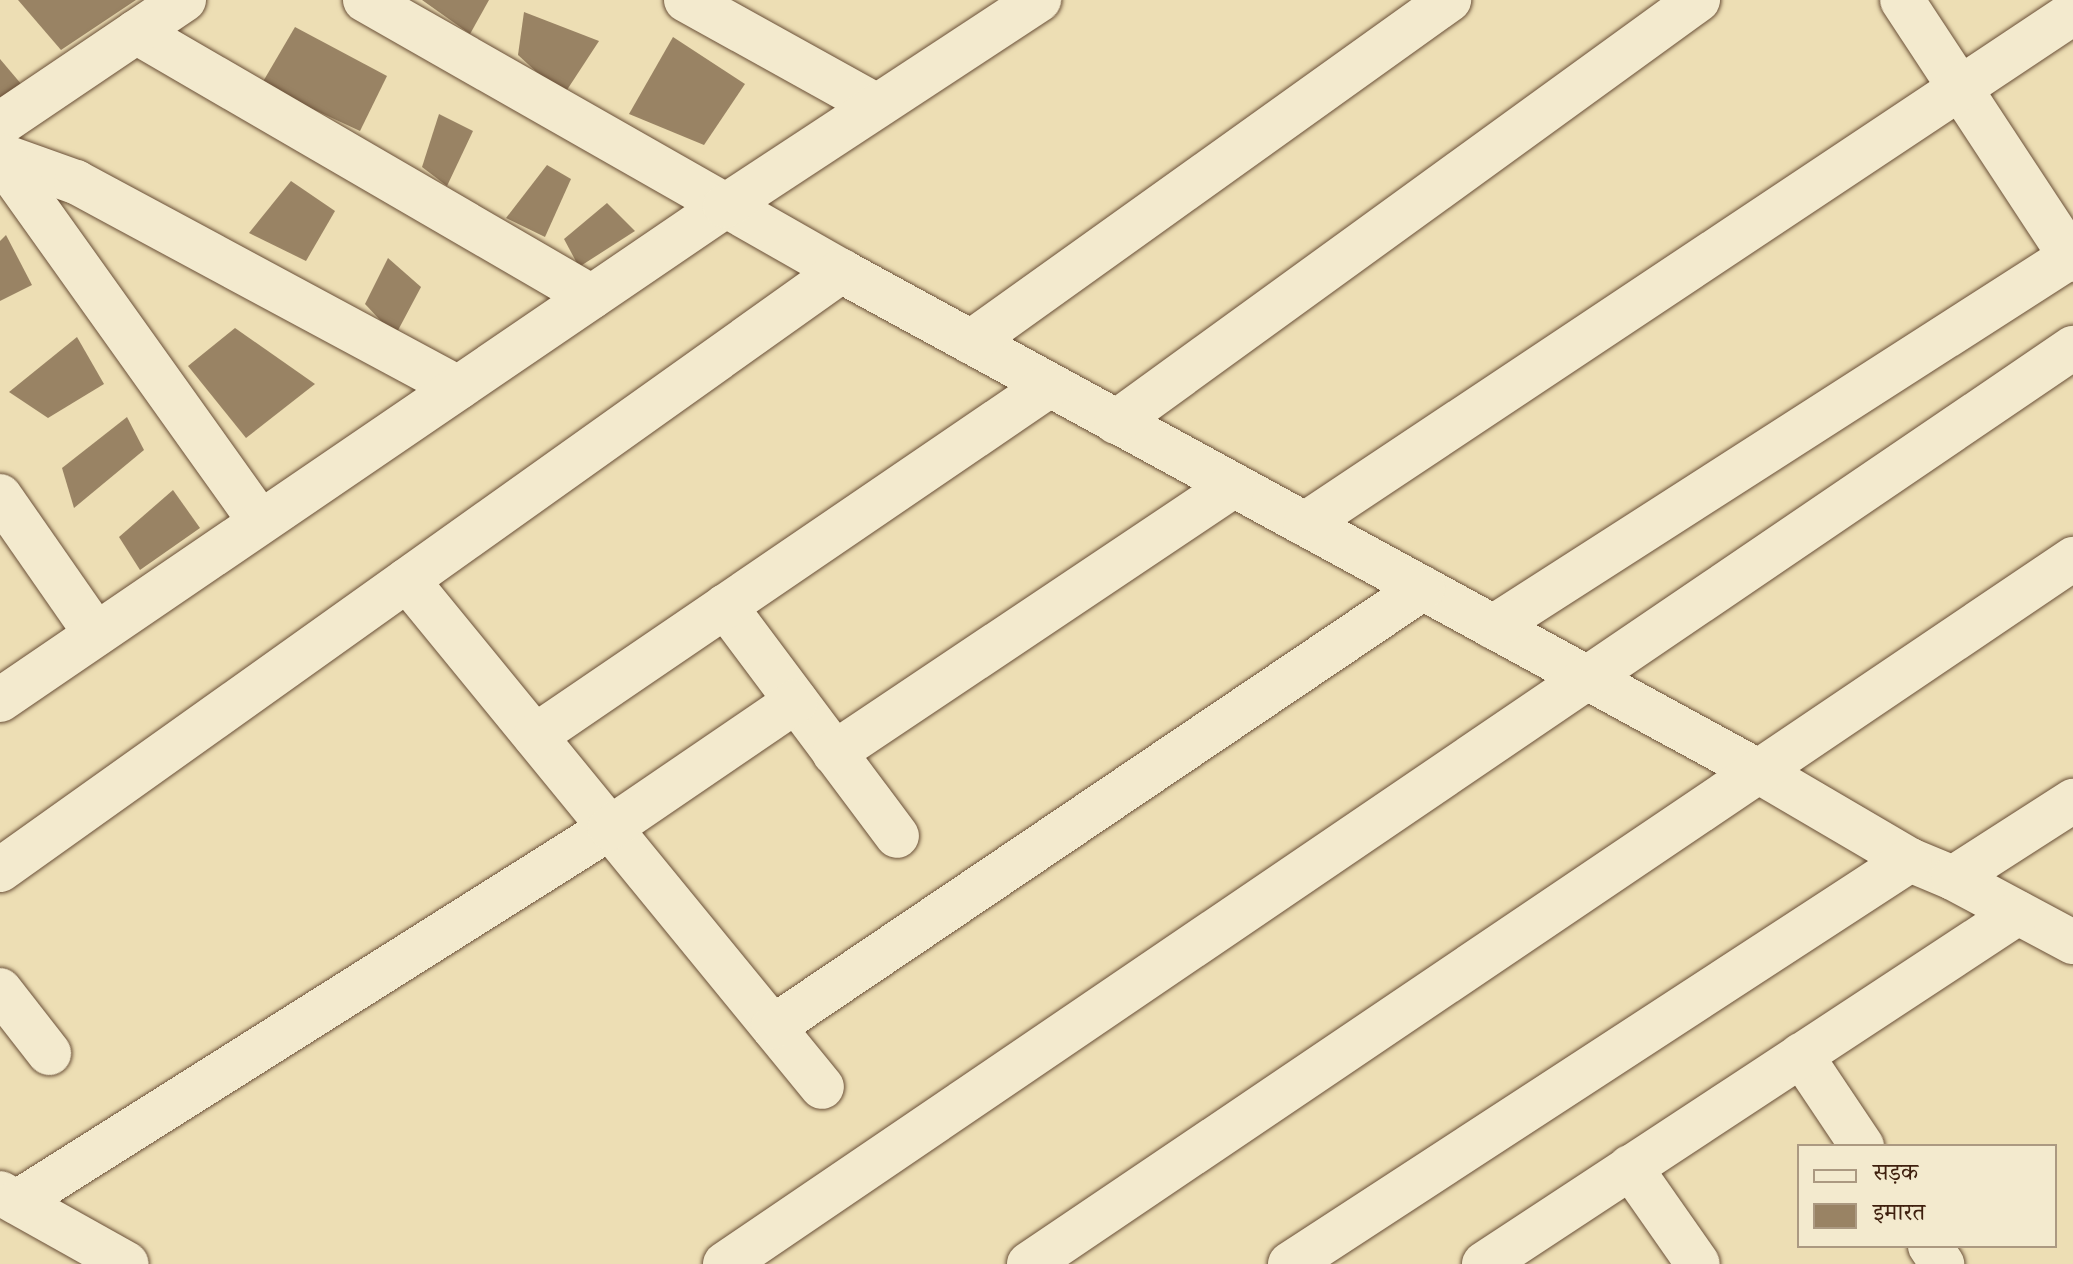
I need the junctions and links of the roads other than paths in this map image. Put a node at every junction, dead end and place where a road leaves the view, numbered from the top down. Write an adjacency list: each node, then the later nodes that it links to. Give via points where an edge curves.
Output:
1 (184, 0): 9 (street)
2 (365, 0): 14 (street)
3 (686, 0): 11 (street)
4 (1449, 0): 18 (street)
5 (1698, 0): 22 (street)
6 (1902, 0): 10 (street)
7 (1030, 2): 11 (street)
8 (2073, 13): 10 (street)
9 (136, 32): 12 (street); 17 (street)
10 (1958, 85): 15 (street); 26 (street)
11 (877, 106): 14 (street)
12 (0, 124)
13 (0, 156): 21 (street, via 76,182); 25 (street)
14 (725, 206): 16 (street); 17 (street)
15 (2072, 257): 31 (street)
16 (841, 271): 18 (street); 28 (street)
17 (592, 297): 21 (street)
18 (971, 342): 20 (street)
19 (2073, 348): 33 (street)
20 (1050, 385): 22 (street); 30 (street)
21 (458, 388): 25 (street)
22 (1116, 422): 23 (street)
23 (1234, 485): 26 (street); 37 (street)
24 (0, 496): 32 (street)
25 (260, 522): 32 (street)
26 (1305, 524): 29 (street)
27 (2073, 559): 38 (street)
28 (407, 580): 36 (street); 43 (street)
29 (1423, 588): 31 (street); 48 (street)
30 (725, 606): 35 (street); 36 (street)
31 (1493, 627): 33 (street)
32 (96, 634): 34 (street)
33 (1590, 679): 38 (street); 56 (street)
34 (0, 700)
35 (796, 701): 37 (street); 40 (street)
36 (535, 736): 40 (street)
37 (834, 753): 41 (street)
38 (1758, 771): 42 (street); 57 (street)
39 (2073, 801): 44 (street)
40 (610, 828): 48 (street); 54 (street)
41 (897, 836)
42 (1910, 860): 44 (street); 58 (street)
43 (0, 870)
44 (1953, 878): 45 (street)
45 (2018, 913): 46 (street); 50 (street)
46 (2073, 942)
47 (0, 990): 49 (street)
48 (773, 1027): 51 (street)
49 (49, 1053)
50 (1801, 1055): 52 (street); 53 (street)
51 (822, 1087)
52 (1861, 1144)
53 (1630, 1167): 59 (street); 60 (street)
54 (8, 1197): 55 (street)
55 (127, 1264)
56 (725, 1264)
57 (1029, 1264)
58 (1290, 1264)
59 (1484, 1264)
60 (1698, 1264)

